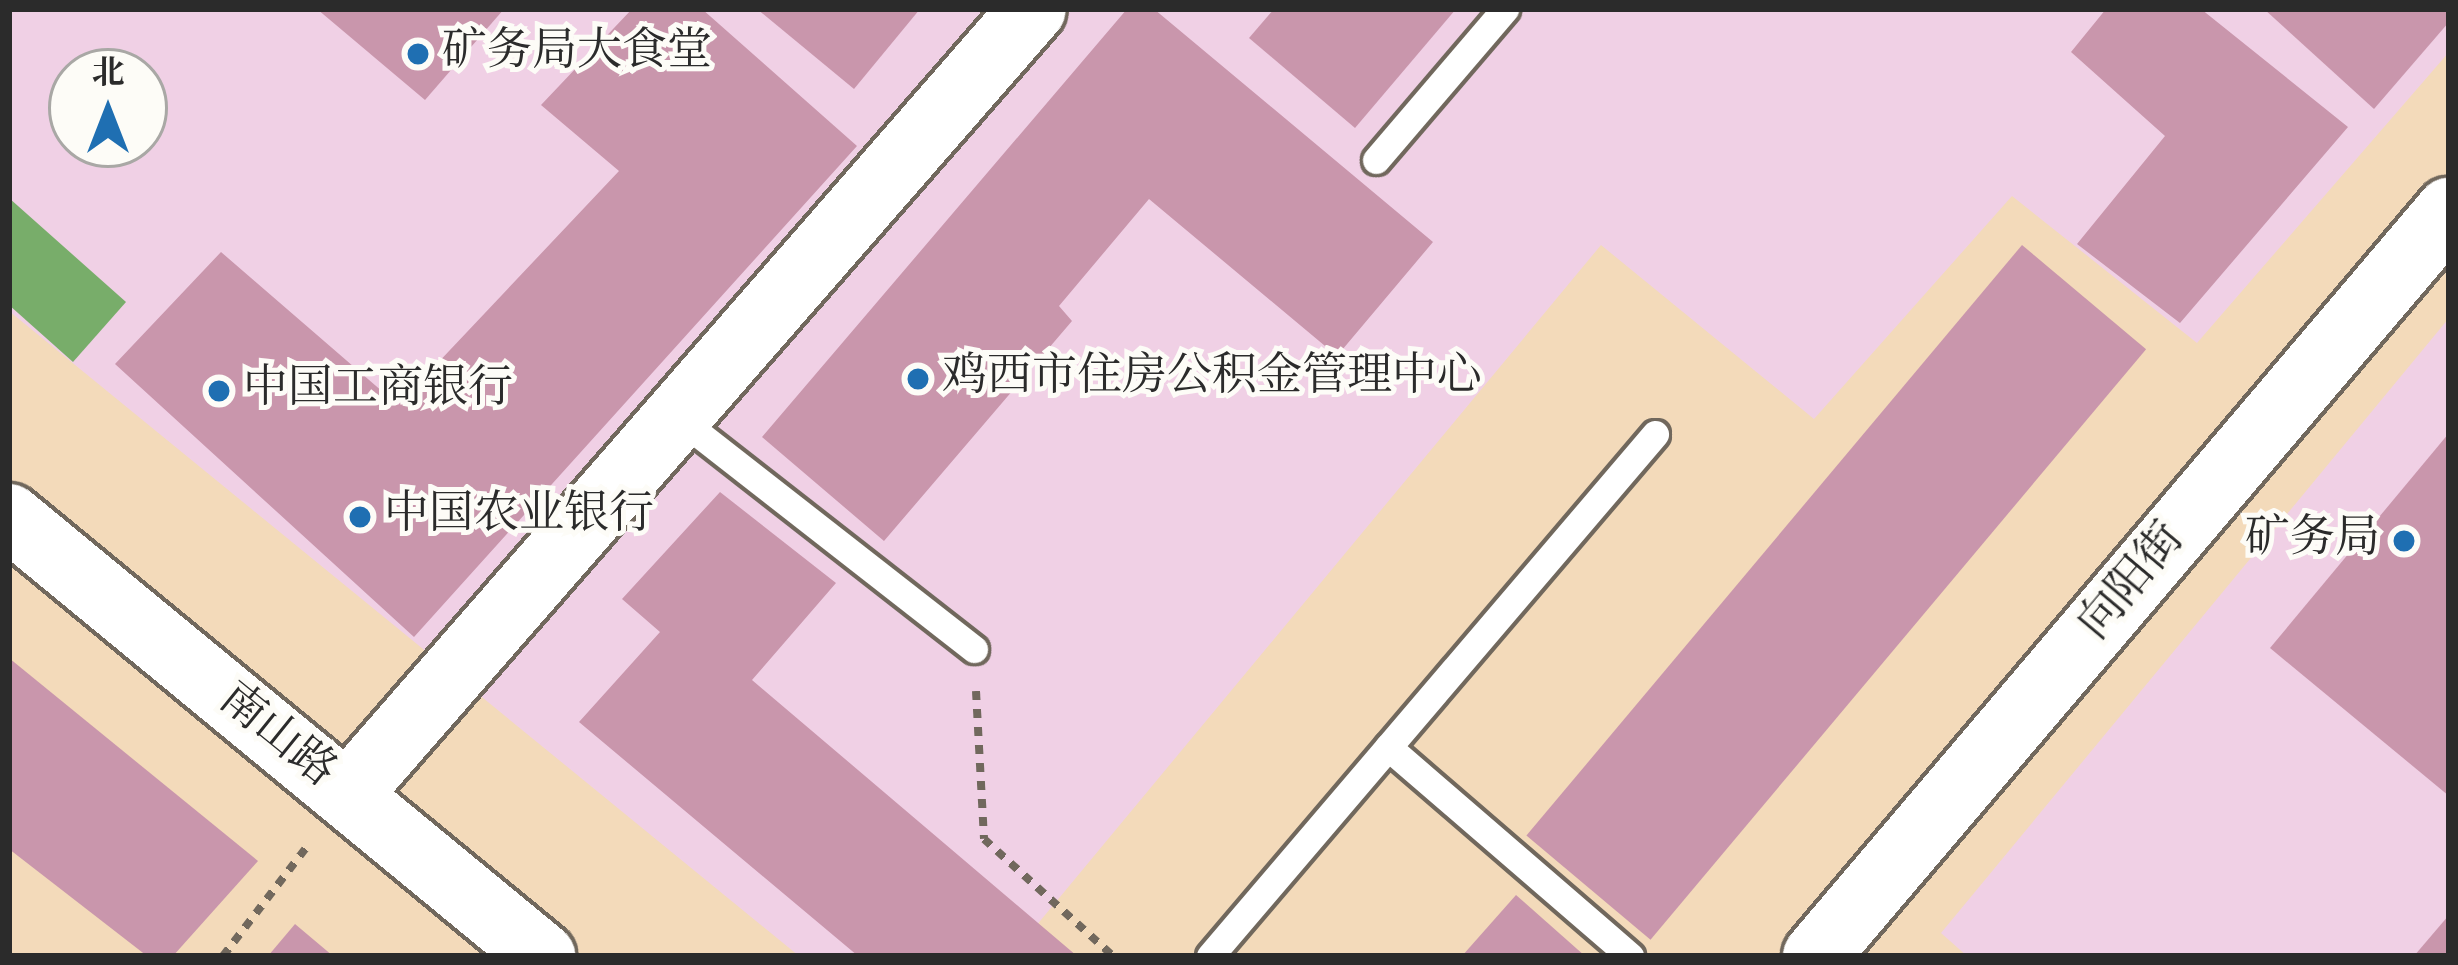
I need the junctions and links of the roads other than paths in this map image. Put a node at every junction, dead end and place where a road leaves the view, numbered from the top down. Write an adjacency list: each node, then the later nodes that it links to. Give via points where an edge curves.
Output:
1 (1033, 9): 5 (street)
2 (1504, 9): 3 (lane)
3 (1376, 160)
4 (2449, 211): 14 (street, 向阳街)
5 (677, 417): 8 (lane); 10 (street)
6 (1655, 434): 9 (lane)
7 (9, 517): 10 (street, 南山路)
8 (974, 649)
9 (1388, 747): 12 (lane); 13 (lane)
10 (347, 795): 11 (street, 南山路)
11 (542, 956)
12 (1210, 956)
13 (1630, 956)
14 (1816, 956)

